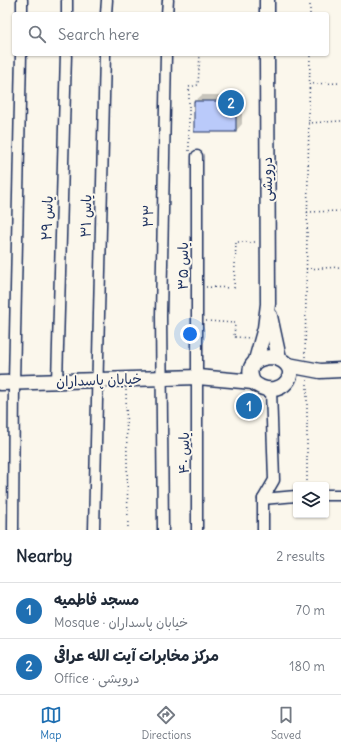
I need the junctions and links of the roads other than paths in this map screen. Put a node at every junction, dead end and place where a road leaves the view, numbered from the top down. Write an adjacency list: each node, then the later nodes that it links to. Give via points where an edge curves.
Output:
1 (22, 0): 6 (street)
2 (67, 0): 7 (street)
3 (107, 0): 8 (street)
4 (168, 0): 9 (street)
5 (267, 0): 10 (street)
6 (22, 12)
7 (67, 12)
8 (106, 12)
9 (167, 12)
10 (267, 12)
11 (21, 56): 27 (street)
12 (66, 56): 25 (street, یاس ۲۹)
13 (105, 56): 24 (street, یاس ۳۱)
14 (166, 56): 23 (street, ۳۳, via 161,285)
15 (266, 56): 17 (street, درویشی)
16 (197, 156): 22 (street, یاس ۳۵)
17 (268, 304): 18 (street); 19 (street, via 262,339)
18 (283, 362): 19 (street, via 268,357); 21 (street); 28 (street, via 290,375)
19 (254, 363): 22 (street, خیابان پاسداران); 26 (street, via 249,371)
20 (341, 370): 21 (street)
21 (306, 372): 28 (street)
22 (198, 377): 23 (street, خیابان پاسداران); 26 (street, خیابان پاسداران); 36 (street, یاس ۴۰)
23 (162, 378): 24 (street, خیابان پاسداران); 35 (street, ۳۳)
24 (97, 380): 25 (street, خیابان پاسداران); 34 (street, یاس ۳۱)
25 (57, 382): 27 (street, خیابان پاسداران)
26 (252, 382): 28 (street, via 258,386)
27 (7, 383): 33 (street)
28 (278, 387): 32 (street, via 274,480)
29 (341, 495): 31 (street)
30 (293, 496): 32 (street)
31 (329, 496)
32 (264, 499): 37 (street)
33 (13, 530)
34 (94, 530)
35 (163, 530)
36 (197, 530)
37 (263, 530)

